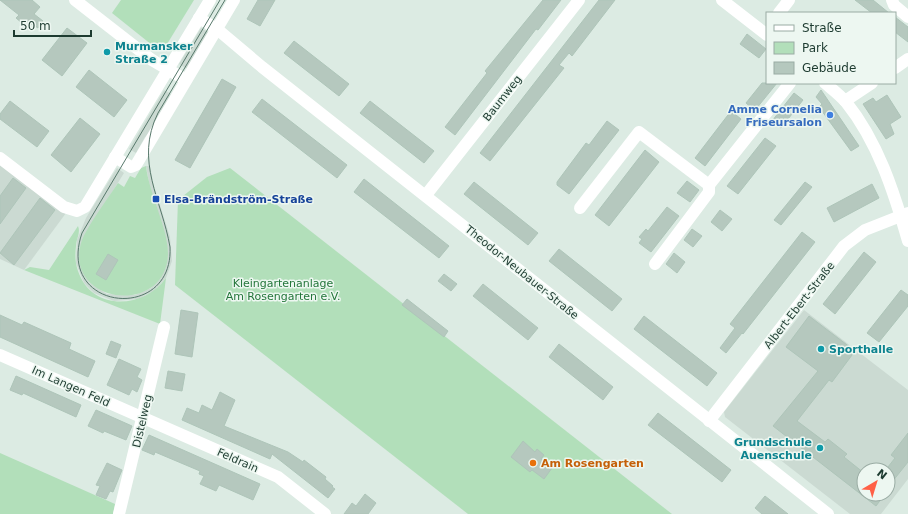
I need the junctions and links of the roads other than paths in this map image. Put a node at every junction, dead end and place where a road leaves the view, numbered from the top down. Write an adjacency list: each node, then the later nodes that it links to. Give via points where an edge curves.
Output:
1 (75, 0): 15 (street, via 152,60)
2 (210, 0): 10 (street)
3 (234, 0): 11 (street)
4 (579, 0): 24 (street, Baumweg)
5 (722, 0): 12 (street)
6 (789, 0): 8 (street)
7 (892, 0): 9 (street)
8 (780, 12)
9 (908, 17)
10 (199, 18): 11 (street, Theodor-Neubauer-Straße); 15 (street)
11 (217, 29): 16 (street); 24 (street, Theodor-Neubauer-Straße)
12 (766, 32)
13 (908, 59): 14 (street)
14 (896, 67)
15 (168, 69): 16 (street); 21 (street)
16 (186, 80): 21 (street, via 136,165 130,167)
17 (789, 84): 23 (street)
18 (826, 84): 20 (street)
19 (870, 84): 20 (street)
20 (845, 101): 26 (street, via 868,137)
21 (115, 157): 22 (street, via 87,204 77,211 64,207)
22 (0, 158)
23 (709, 185): 25 (street, via 639,132); 28 (street, via 709,192)
24 (426, 195): 32 (street, Theodor-Neubauer-Straße)
25 (580, 208)
26 (904, 214): 27 (street); 32 (street, Albert-Ebert-Straße, via 865,230 844,246)
27 (908, 241)
28 (655, 264)
29 (164, 327): 31 (street, Distelweg)
30 (0, 355): 31 (street, Im Langen Feld)
31 (143, 417): 33 (street, Distelweg); 34 (street, Feldrain, via 278,478)
32 (709, 421): 35 (street, Theodor-Neubauer-Straße)
33 (119, 514)
34 (325, 514)
35 (828, 514)

